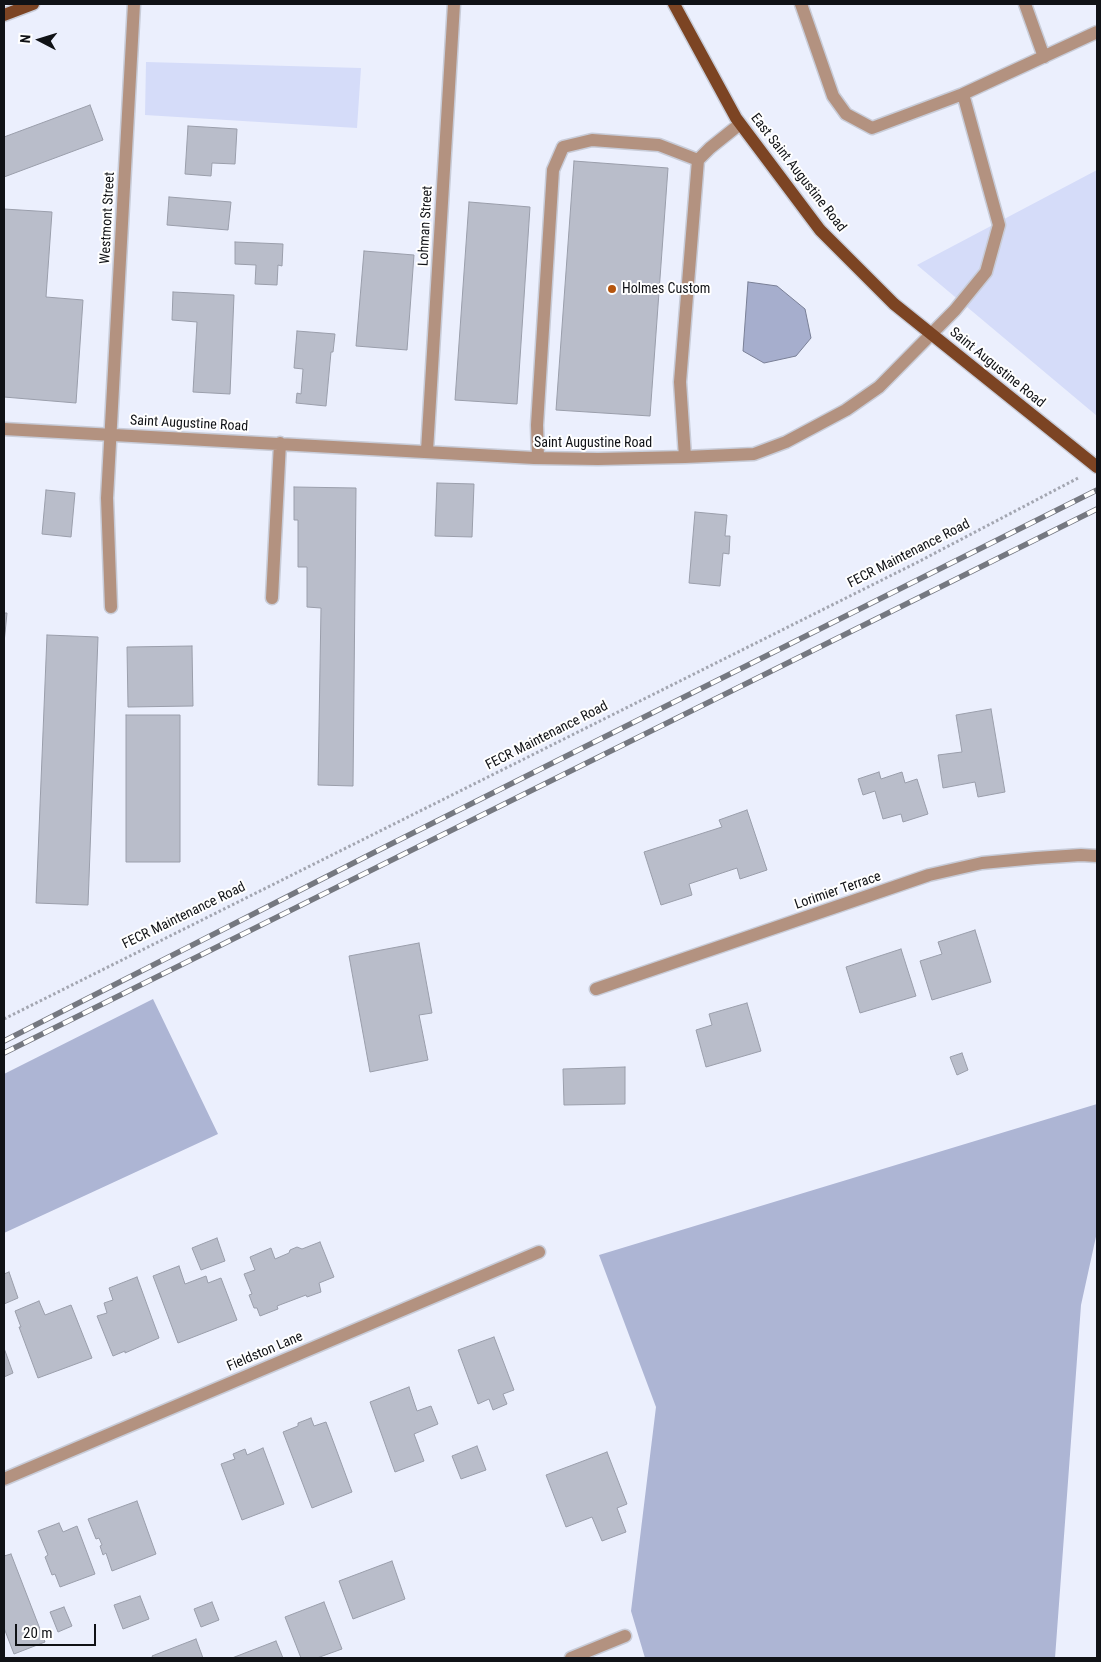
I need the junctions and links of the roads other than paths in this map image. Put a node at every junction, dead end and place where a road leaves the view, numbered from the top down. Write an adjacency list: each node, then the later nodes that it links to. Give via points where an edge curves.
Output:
1 (34, 4): 7 (main road)
2 (134, 4): 15 (street, Westmont Street)
3 (454, 4): 17 (street, Lohman Street)
4 (674, 4): 11 (main road, East Saint Augustine Road)
5 (801, 4): 10 (street, via 833,96 846,114 872,128)
6 (1024, 4): 9 (street)
7 (4, 15)
8 (1097, 32): 9 (street)
9 (1044, 58): 10 (street)
10 (963, 94): 13 (street, via 999,224 986,272)
11 (740, 124): 12 (street); 13 (main road, East Saint Augustine Road, via 820,230 894,304)
12 (698, 160): 18 (street, via 659,145 592,140 563,147 553,170 537,425); 19 (street, via 680,382)
13 (932, 335): 19 (street, Saint Augustine Road, via 879,387 846,410 786,442 754,454); 20 (main road, Saint Augustine Road)
14 (4, 429): 15 (street, Saint Augustine Road)
15 (111, 435): 16 (street, Saint Augustine Road); 22 (street, Westmont Street, via 107,498)
16 (280, 443): 17 (street, Saint Augustine Road); 21 (street)
17 (427, 451): 18 (street, Saint Augustine Road)
18 (538, 458): 19 (street, Saint Augustine Road)
19 (685, 458)
20 (1097, 467)
21 (272, 598)
22 (111, 607)
23 (1097, 856): 24 (street, Lorimier Terrace, via 982,863 929,875)
24 (596, 990)
25 (539, 1252): 26 (street, Fieldston Lane)
26 (4, 1479)
27 (625, 1636): 28 (street)
28 (571, 1658)

